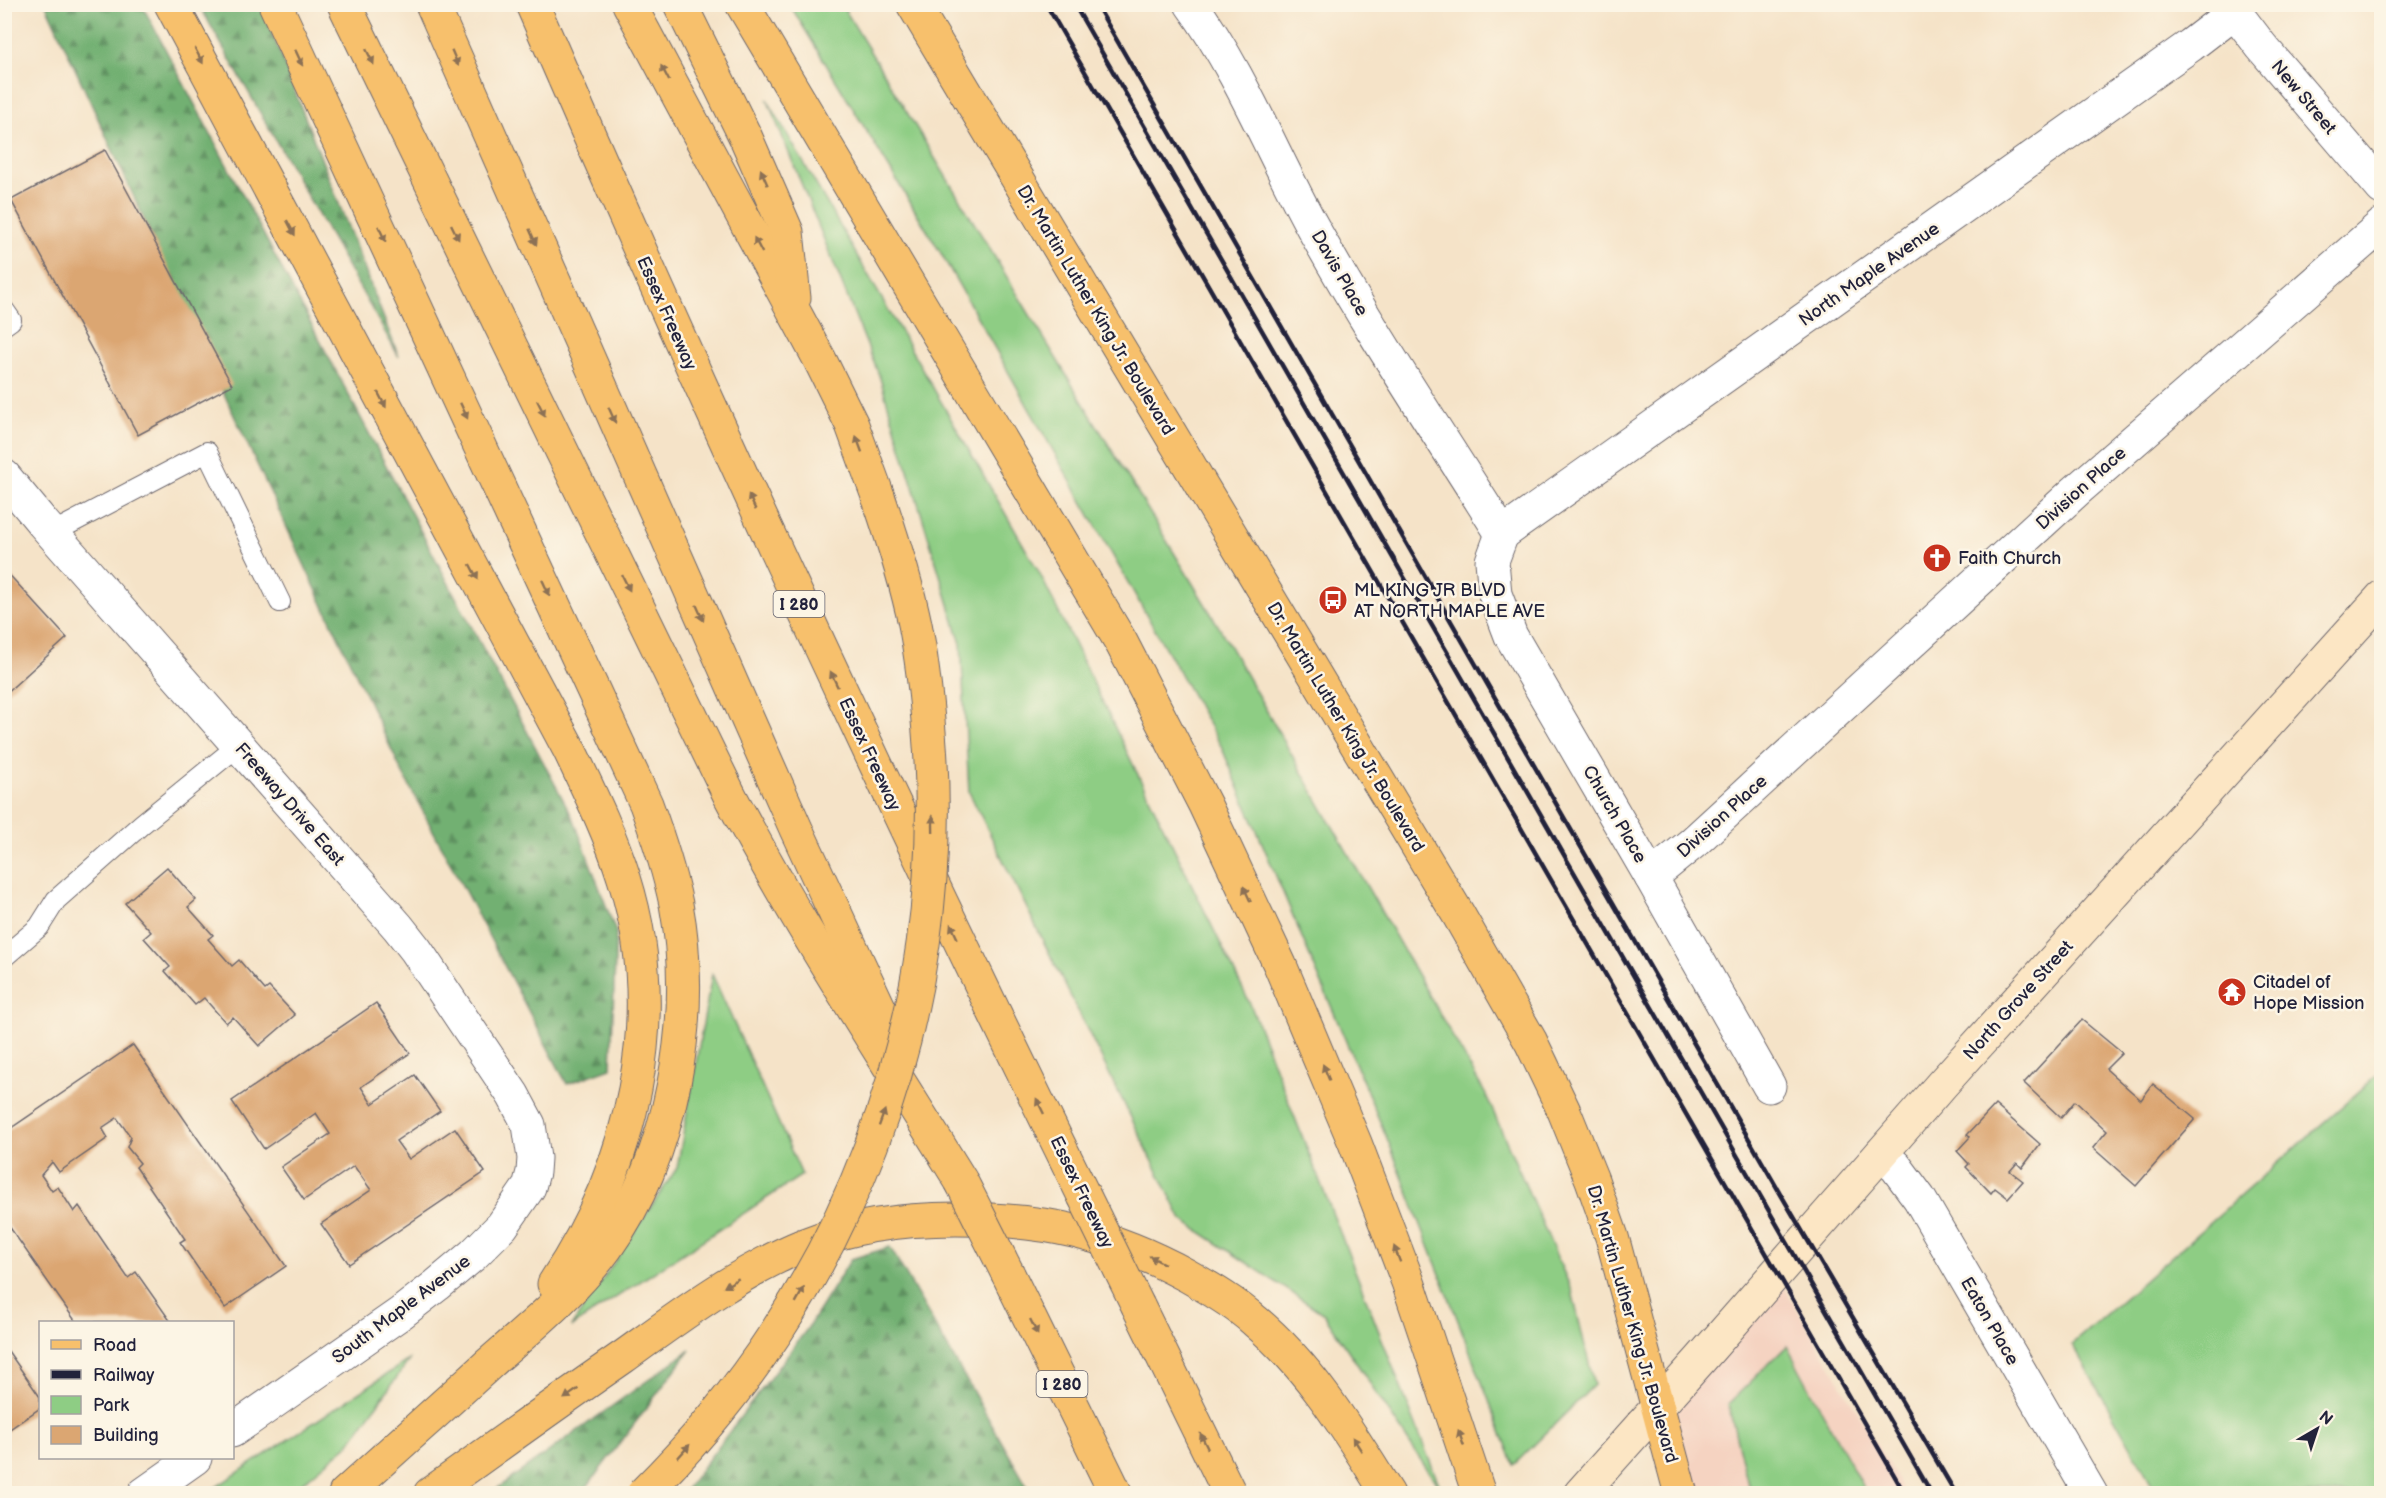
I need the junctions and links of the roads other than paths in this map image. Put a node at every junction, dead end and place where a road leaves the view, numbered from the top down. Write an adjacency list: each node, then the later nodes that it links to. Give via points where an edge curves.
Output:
1 (171, 4): 29 (main road, one-way to 29, via 569,749 614,846 632,910 643,976 643,1011 639,1073 626,1132 607,1187 575,1250 548,1293)
2 (275, 4): 29 (main road, one-way to 29, via 646,804 676,905 682,973 680,1041 670,1101 652,1161 624,1219 593,1263 565,1296)
3 (344, 4): 28 (main road, one-way to 28, via 735,807 820,957)
4 (432, 4): 28 (main road, I 280, one-way to 28, via 796,829)
5 (532, 4): 38 (main road, Essex Freeway / I 280, one-way to 5, bridge, via 965,955 814,637)
6 (629, 4): 15 (main road, one-way to 6)
7 (680, 4): 15 (main road, one-way to 7, via 787,232)
8 (742, 4): 40 (main road, one-way to 8, via 1408,1282 1354,1143 1280,965 1200,794 1120,642)
9 (913, 4): 30 (main road, Dr. Martin Luther King Jr. Boulevard, via 1531,1042 1564,1111 1612,1237)
10 (1191, 4): 19 (street, Davis Place, via 1216,41 1328,255)
11 (2232, 8): 12 (street, New Street); 19 (street, North Maple Avenue, via 2171,59)
12 (2382, 188)
13 (2382, 225): 23 (street, Division Place, via 2076,491 1694,842)
14 (4, 310): 16 (lane, via 11,320)
15 (796, 314): 36 (main road, one-way to 15, bridge, via 712,1420 755,1365 794,1307 828,1245 857,1184 904,1047 928,908 932,770 915,626 899,558 852,425)
16 (4, 325)
17 (5, 476): 18 (street, Freeway Drive East)
18 (52, 532): 21 (lane, via 207,452); 22 (street, Freeway Drive East)
19 (1502, 534): 23 (street, Church Place, via 1492,561 1495,594 1511,636)
20 (2382, 597): 26 (main road, North Grove Street)
21 (280, 602)
22 (239, 745): 24 (lane, via 56,900 39,927); 27 (street, Freeway Drive East, via 416,950 524,1113 530,1125)
23 (1651, 877): 25 (street, Church Place)
24 (4, 957)
25 (1769, 1086)
26 (1881, 1154): 30 (main road, North Grove Street); 43 (street, Eaton Place, via 1919,1198)
27 (534, 1158): 31 (street, South Maple Avenue, via 529,1187 519,1203 473,1255 401,1313)
28 (961, 1181): 37 (main road, I 280, one-way to 37, bridge)
29 (492, 1362): 34 (main road)
30 (1658, 1407): 41 (main road, North Grove Street); 42 (main road, Dr. Martin Luther King Jr. Boulevard)
31 (234, 1430)
32 (194, 1459): 33 (street)
33 (144, 1494)
34 (345, 1494)
35 (430, 1494): 39 (main road, one-way to 35, via 1329,1403 1294,1360 1254,1320 1208,1288 1152,1257 1095,1235 1035,1223 946,1219 903,1220 837,1233 768,1262 686,1312)
36 (644, 1494)
37 (1116, 1494)
38 (1230, 1494)
39 (1388, 1494)
40 (1479, 1494)
41 (1580, 1494)
42 (1681, 1494)
43 (2091, 1494)

